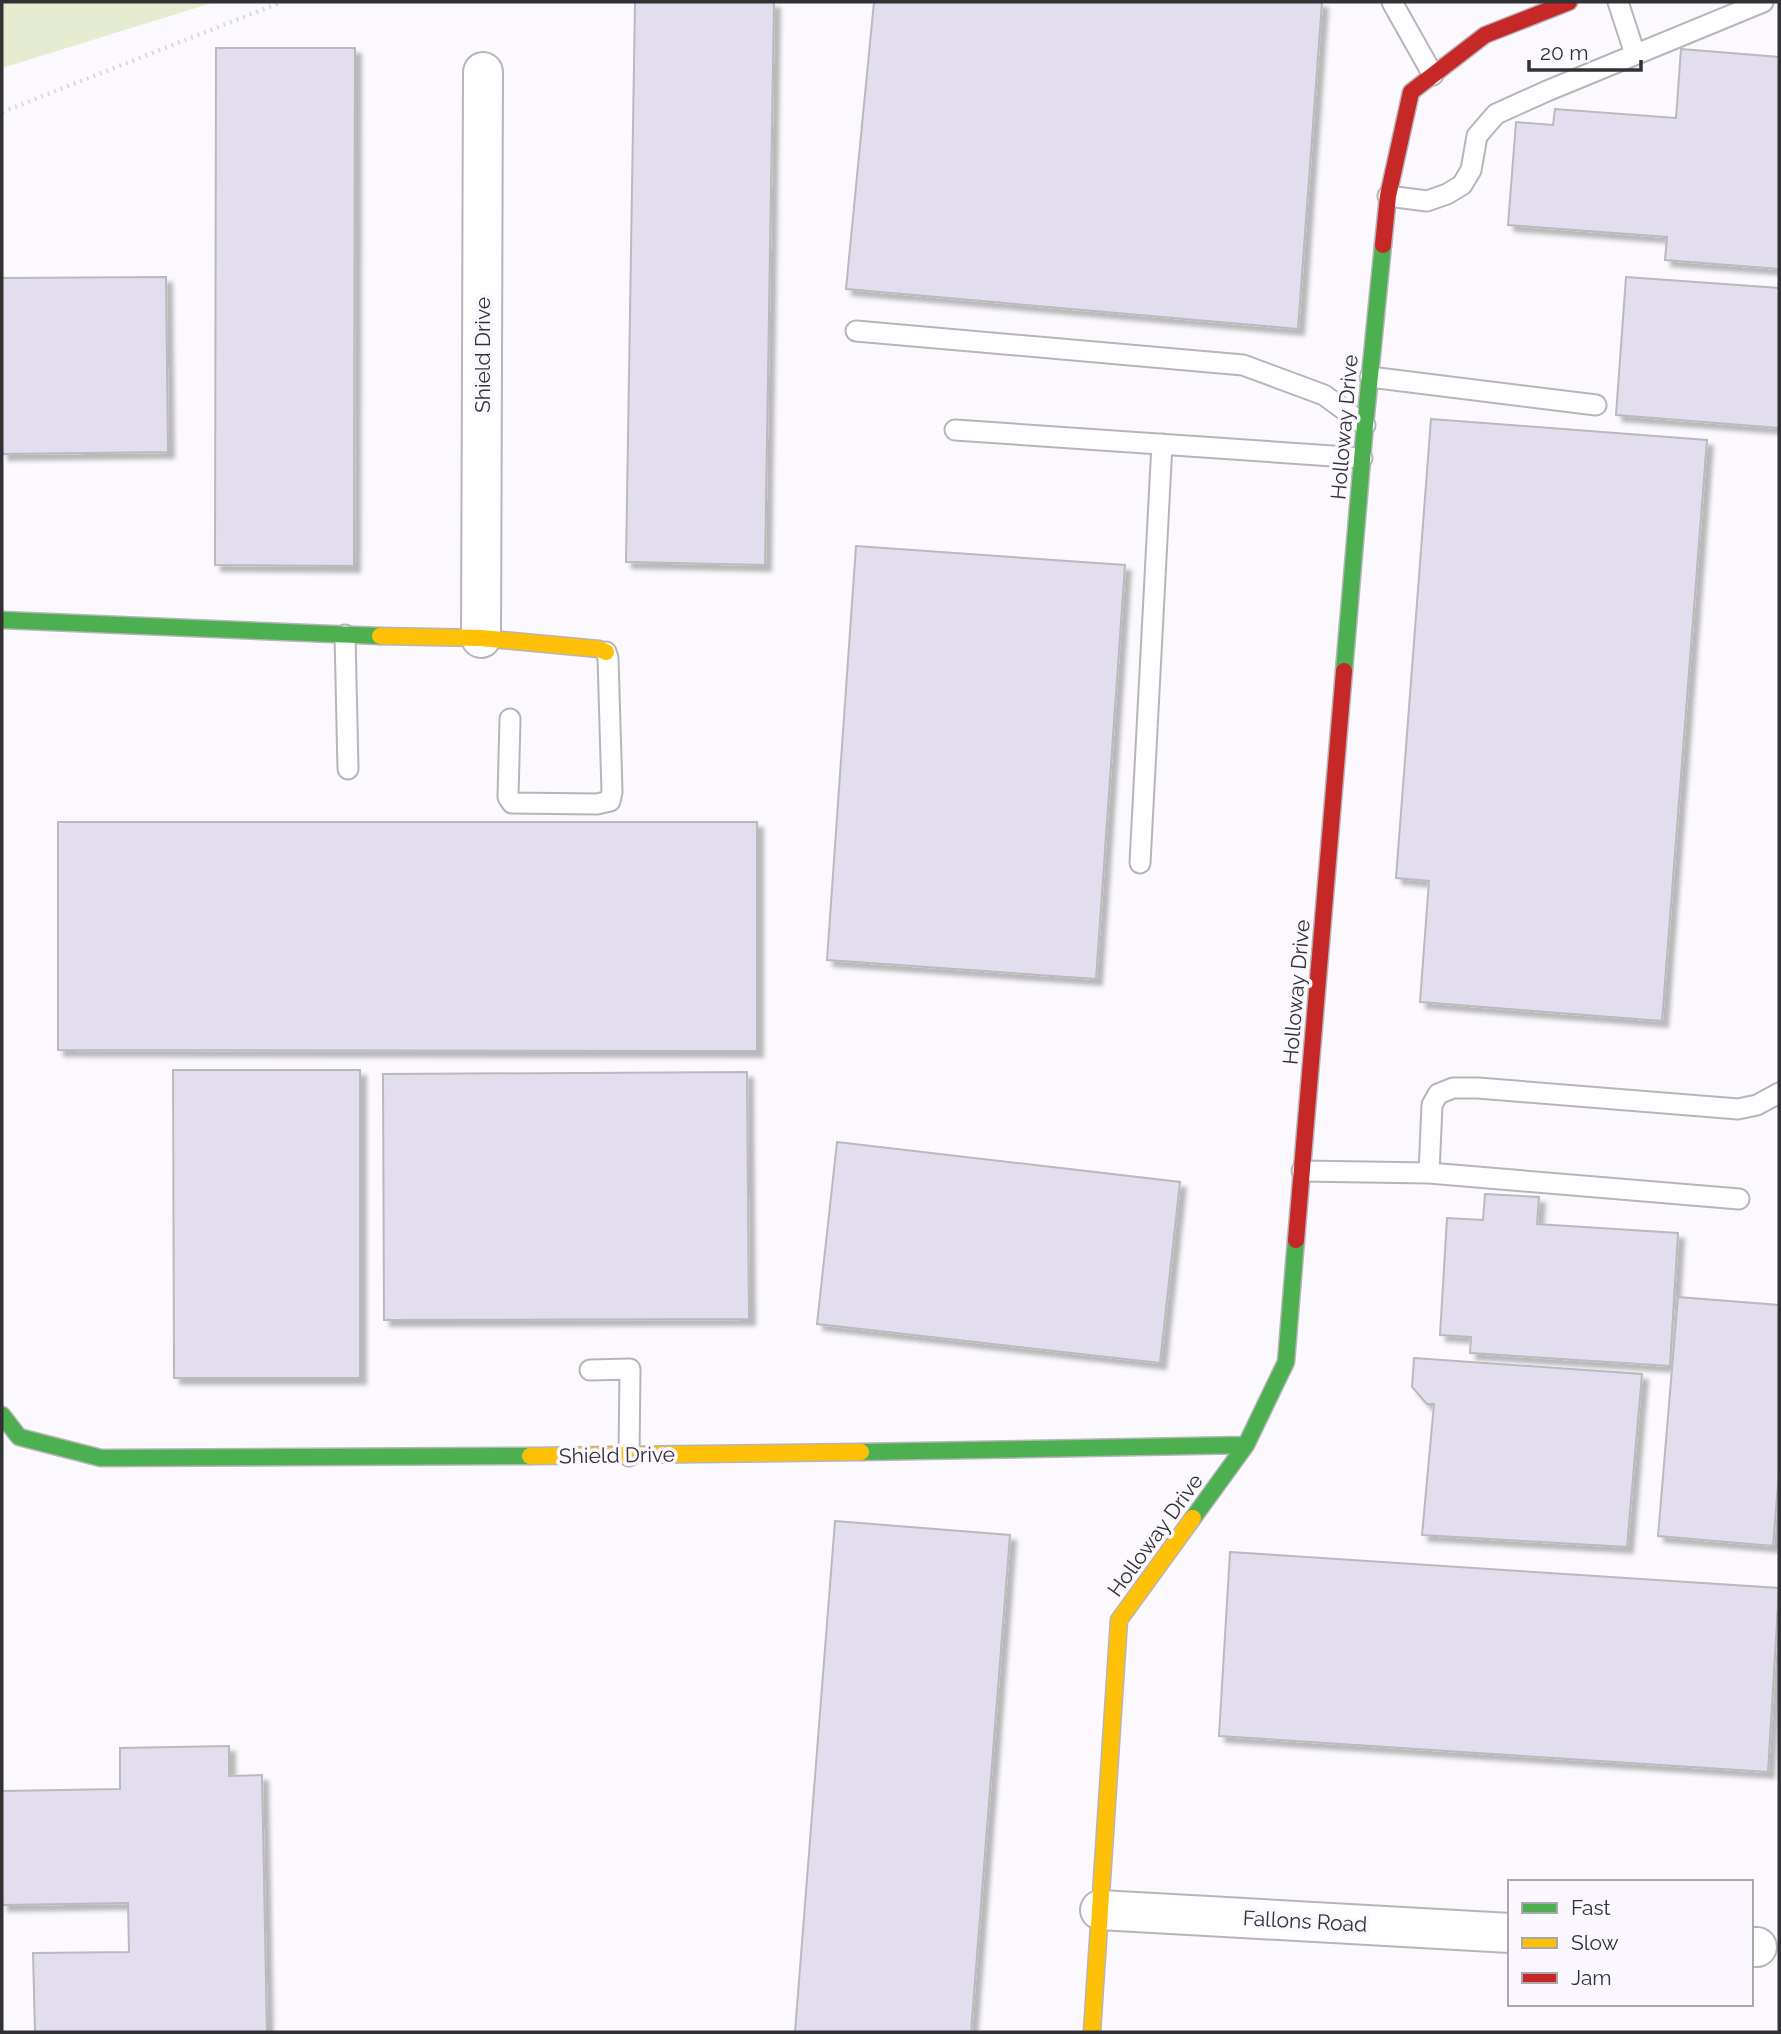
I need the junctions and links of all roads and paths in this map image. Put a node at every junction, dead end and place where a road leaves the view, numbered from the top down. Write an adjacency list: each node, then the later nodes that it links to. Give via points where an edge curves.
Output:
1 (282, 2): 9 (path)
2 (1392, 2): 8 (lane)
3 (1569, 2): 8 (street, Holloway Drive, via 1485,35)
4 (1618, 2): 6 (lane)
5 (1763, 2): 6 (lane)
6 (1635, 54): 10 (lane, via 1496,114 1477,136 1471,170 1462,185 1447,194 1427,201)
7 (483, 72): 20 (street, Shield Drive)
8 (1433, 75): 10 (street, Holloway Drive, via 1411,92)
9 (2, 112)
10 (1388, 196): 12 (street, Holloway Drive)
11 (856, 331): 14 (lane, via 1243,365 1324,395)
12 (1370, 377): 13 (lane); 14 (street, Holloway Drive)
13 (1595, 405)
14 (1365, 425): 17 (street, Holloway Drive)
15 (955, 430): 16 (lane)
16 (1161, 444): 17 (lane); 24 (lane)
17 (1362, 458): 26 (street, Holloway Drive)
18 (2, 620): 19 (street)
19 (345, 635): 20 (street); 23 (lane)
20 (481, 638): 21 (street)
21 (606, 652): 22 (lane, via 610,802 509,801)
22 (510, 719)
23 (348, 769)
24 (1140, 863)
25 (1779, 1093): 27 (lane, via 1738,1110 1453,1088 1438,1094 1432,1105)
26 (1303, 1171): 27 (lane); 31 (street, Holloway Drive, via 1286,1362)
27 (1429, 1173): 28 (lane)
28 (1739, 1199)
29 (590, 1370): 32 (lane, via 630,1369)
30 (2, 1415): 32 (street, Shield Drive, via 19,1437 100,1458)
31 (1245, 1445): 32 (street, Shield Drive); 33 (street, Holloway Drive, via 1119,1620)
32 (629, 1456)
33 (1100, 1910): 34 (street, Fallons Road); 35 (street, Holloway Drive)
34 (1508, 1933)
35 (1091, 2032)

